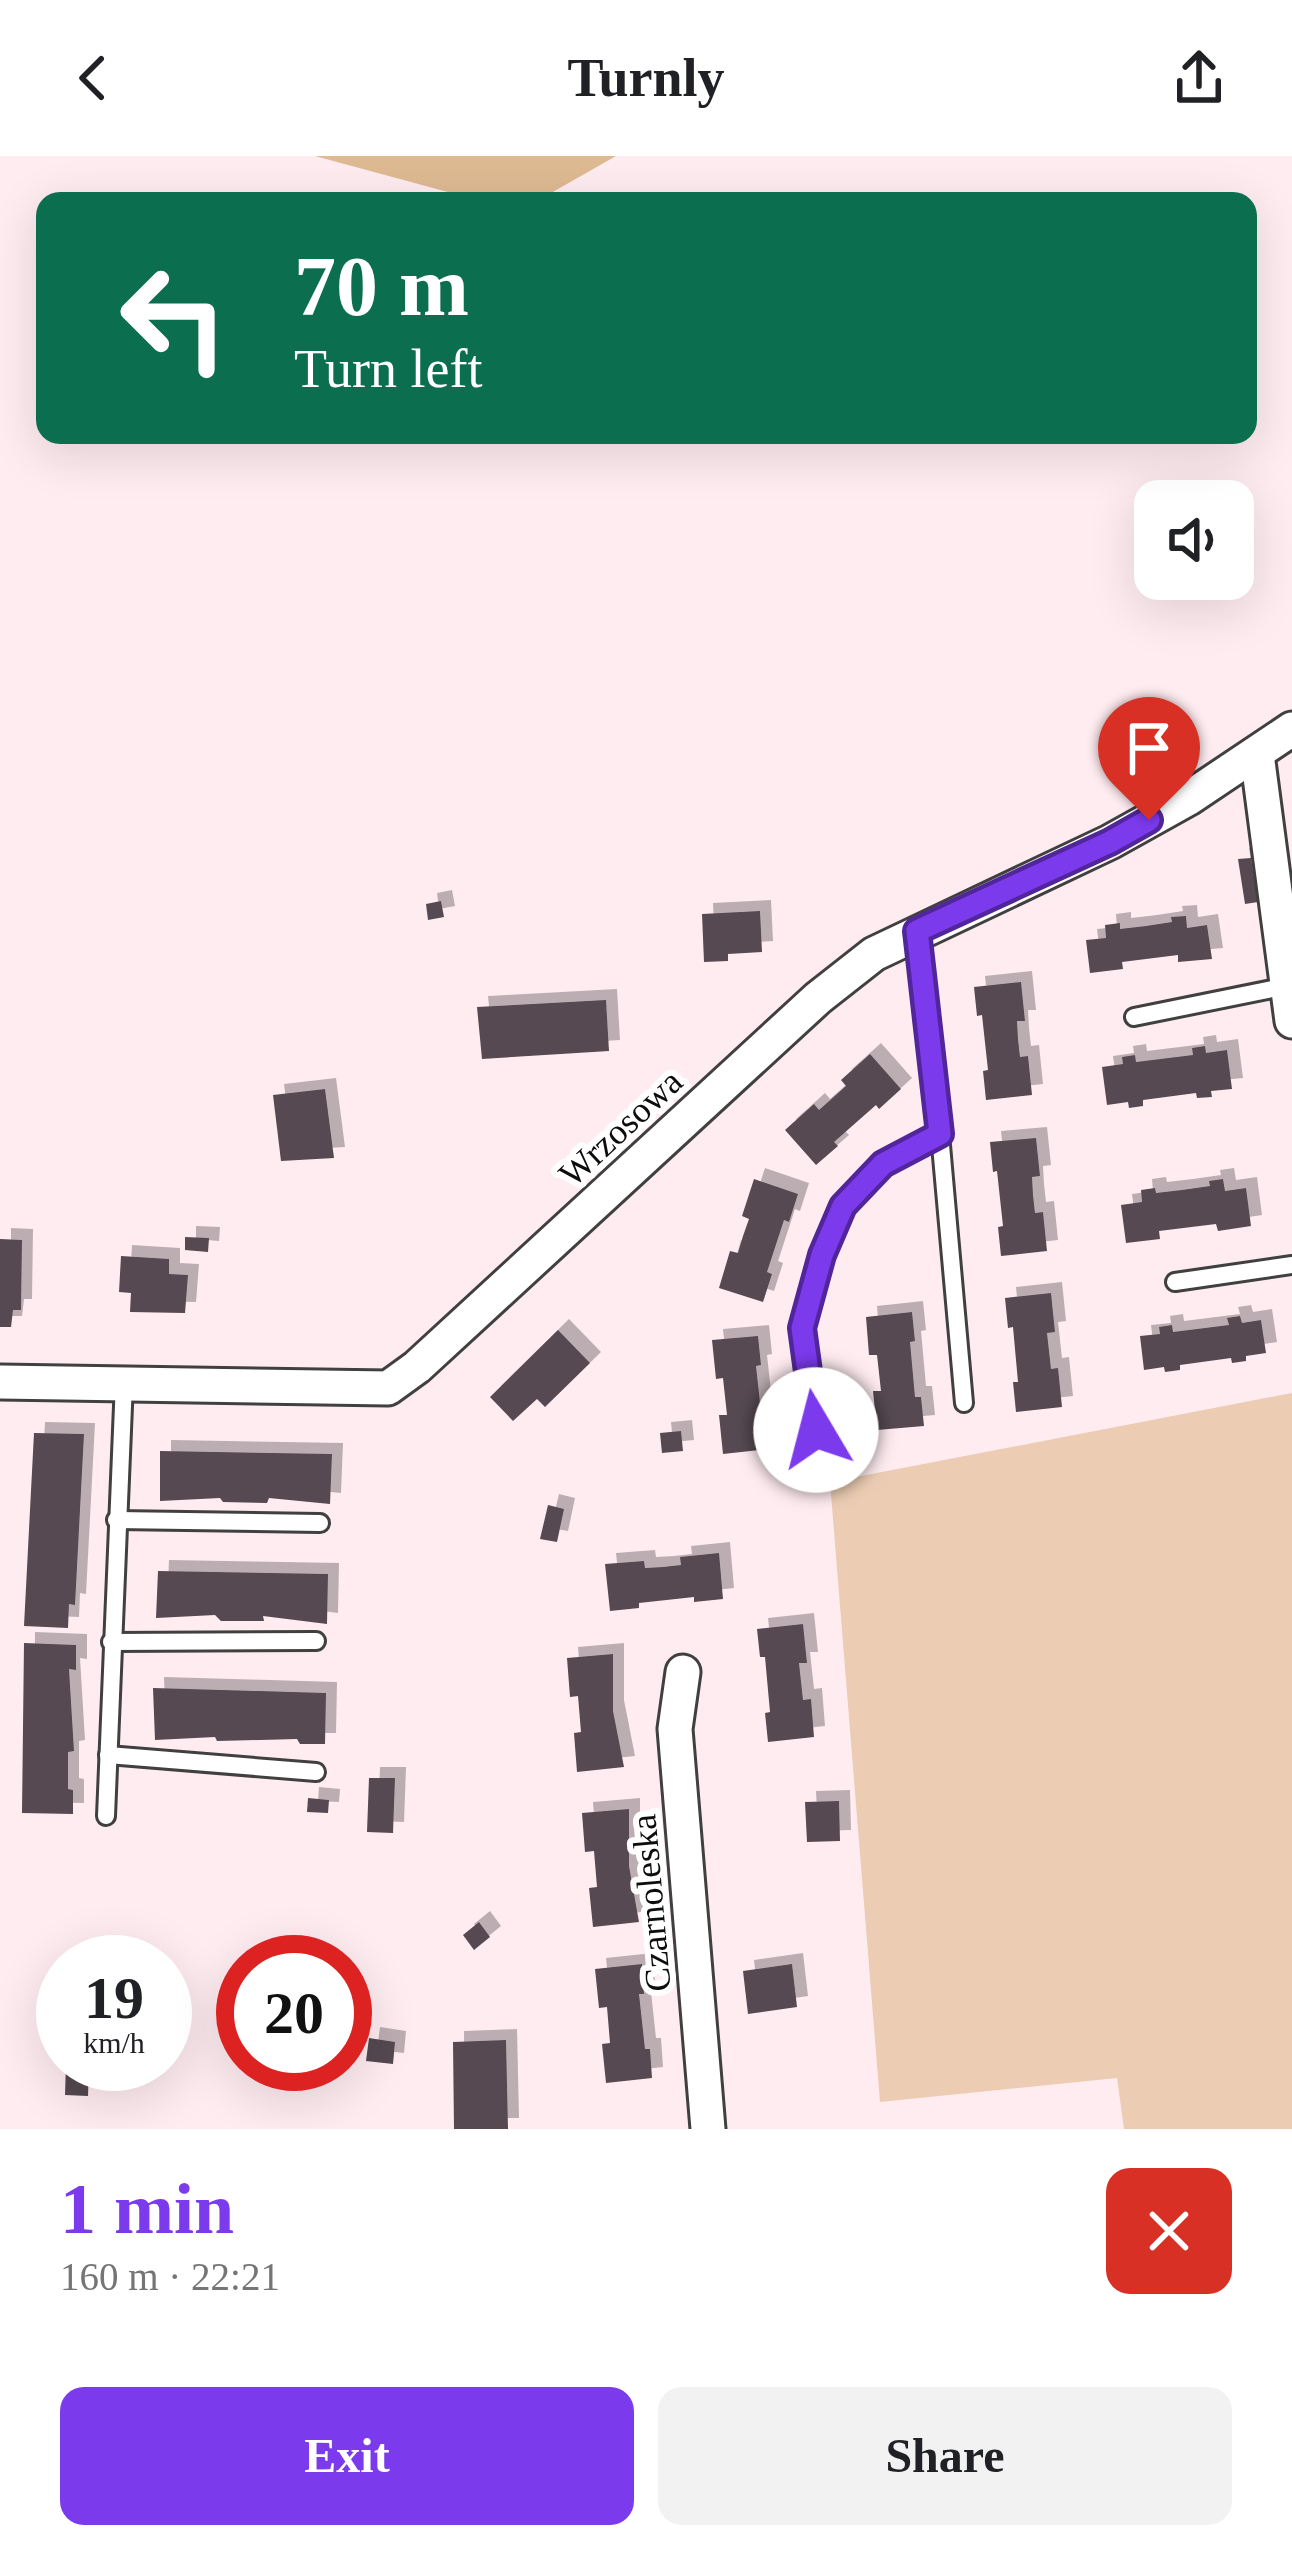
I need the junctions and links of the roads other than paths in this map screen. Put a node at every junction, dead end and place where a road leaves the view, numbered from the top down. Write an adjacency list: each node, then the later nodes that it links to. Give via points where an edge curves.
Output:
1 (1292, 729): 2 (street, Wrzosowa)
2 (1257, 754): 3 (street, Wrzosowa, via 1110,842); 4 (street)
3 (917, 931): 6 (lane); 10 (street, Wrzosowa, via 818,998 388,1388)
4 (1291, 1008): 5 (lane)
5 (1133, 1017)
6 (940, 1134): 11 (lane); 12 (lane, via 883,1164 843,1206 822,1255 802,1328)
7 (1292, 1265): 8 (lane)
8 (1175, 1282)
9 (0, 1382): 10 (street, Wrzosowa)
10 (124, 1382): 13 (lane)
11 (964, 1403)
12 (816, 1430)
13 (116, 1520): 14 (lane); 16 (lane)
14 (320, 1523)
15 (316, 1641): 16 (lane)
16 (111, 1642): 18 (lane)
17 (683, 1672): 21 (street, Czarnoleska, via 675,1729)
18 (108, 1755): 19 (lane); 20 (lane)
19 (316, 1772)
20 (106, 1816)
21 (708, 2129)

